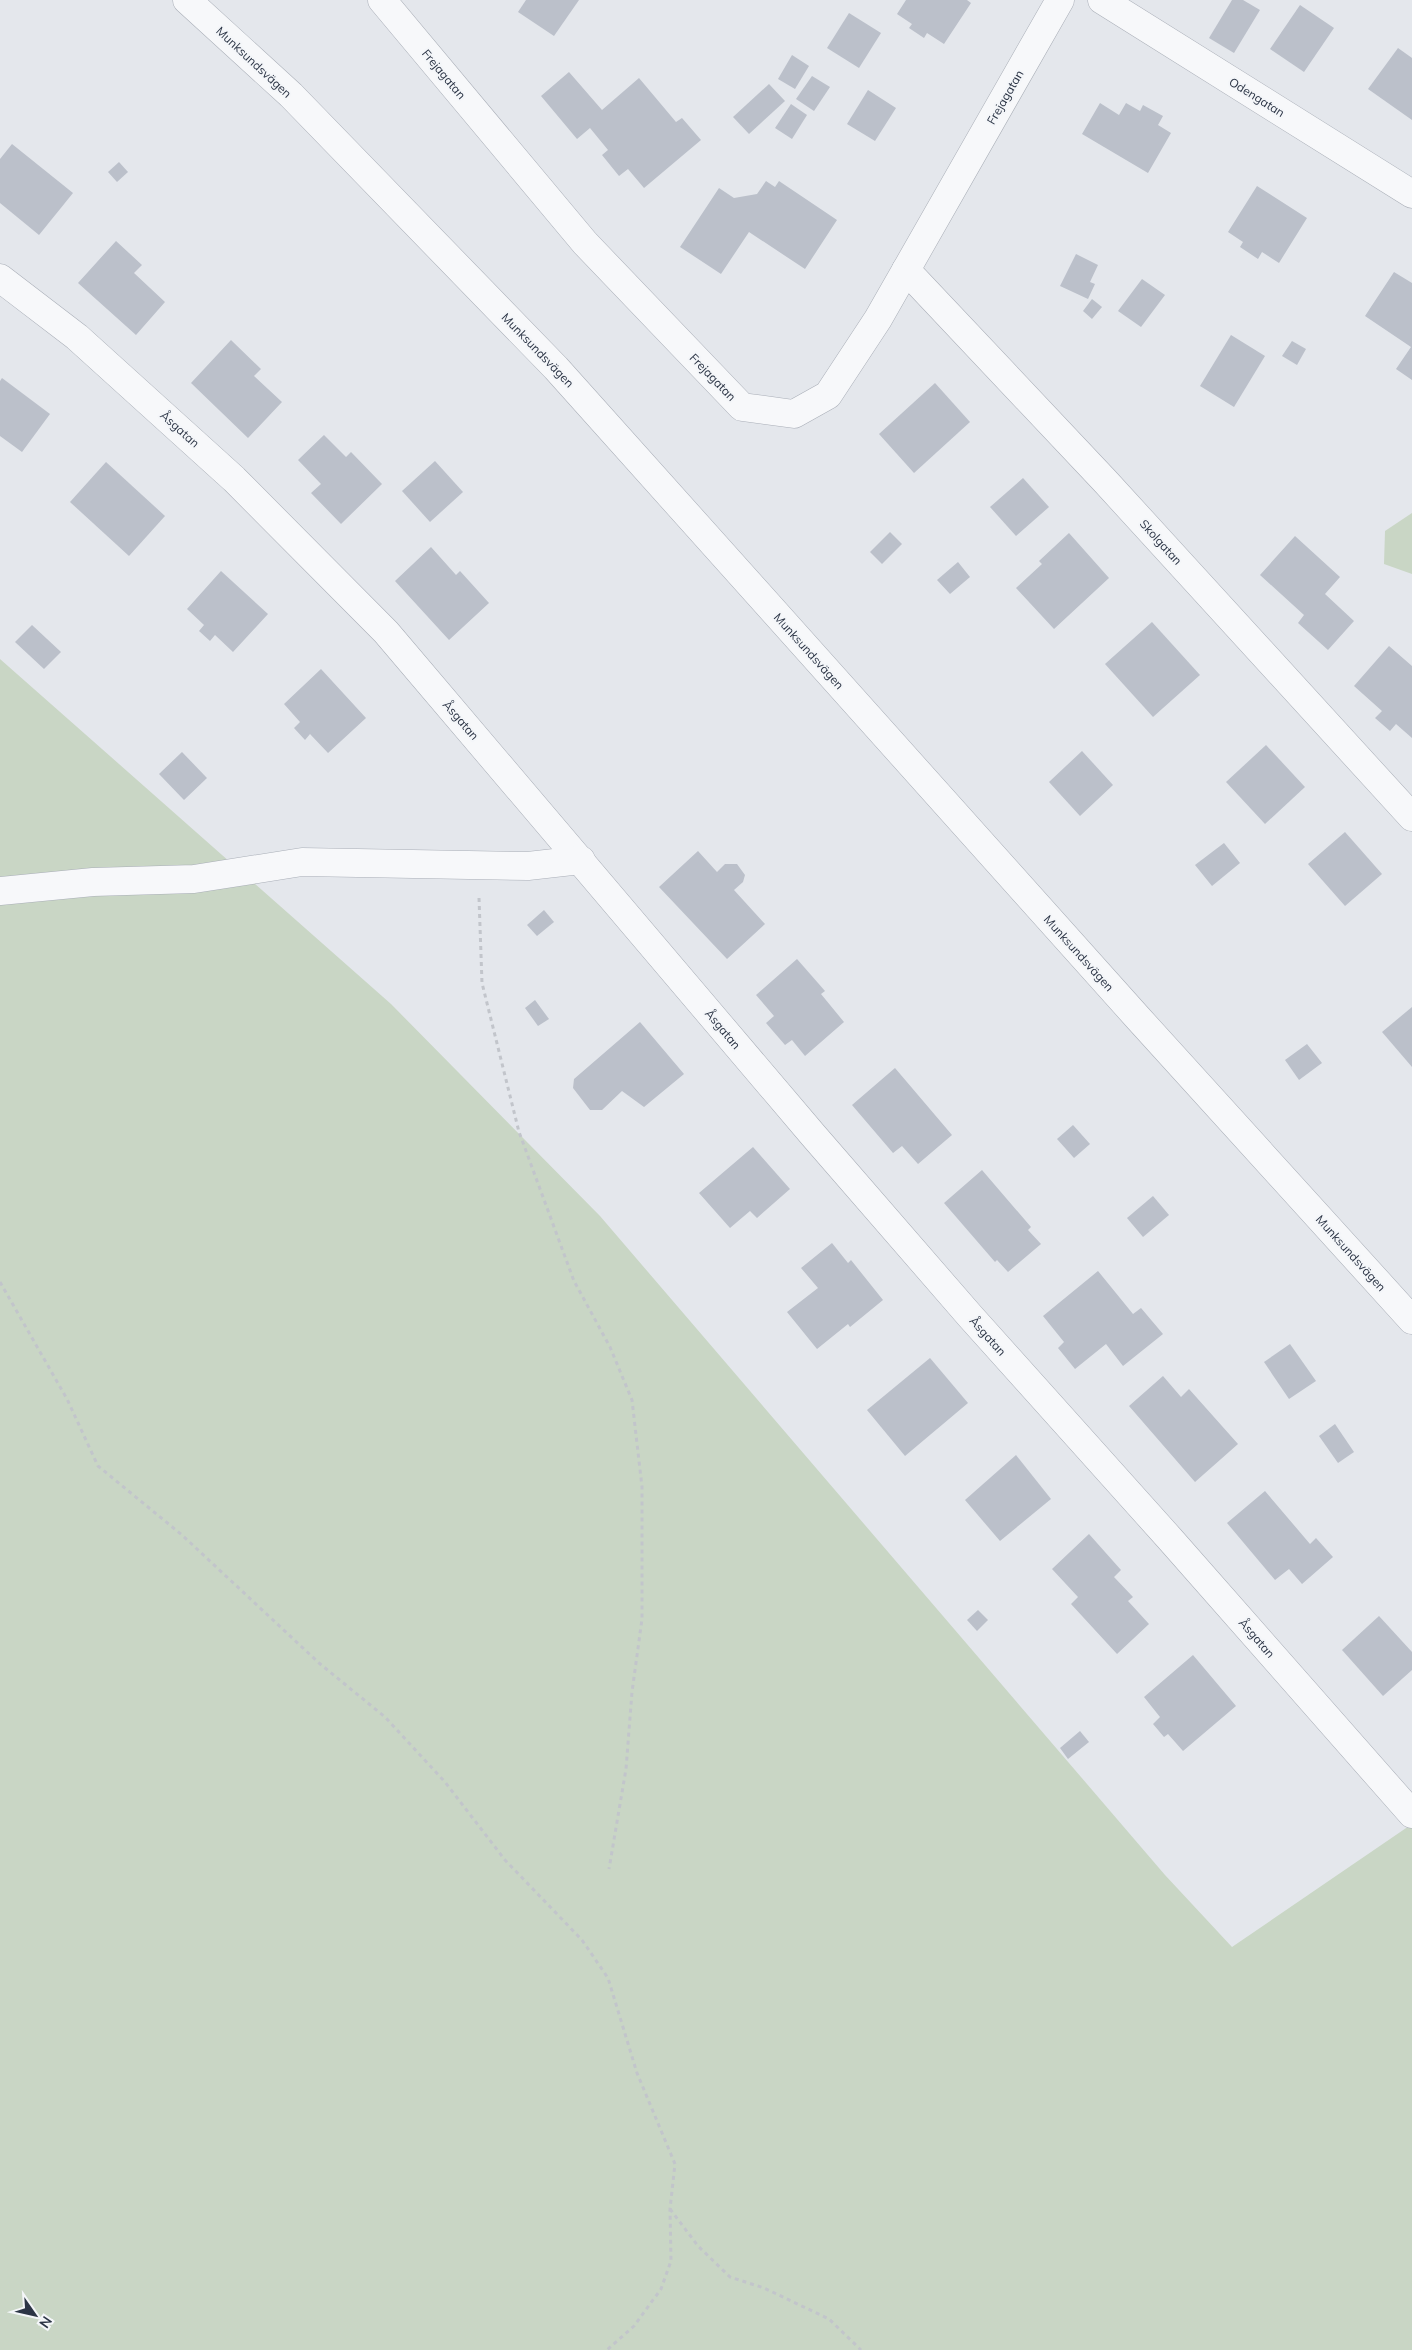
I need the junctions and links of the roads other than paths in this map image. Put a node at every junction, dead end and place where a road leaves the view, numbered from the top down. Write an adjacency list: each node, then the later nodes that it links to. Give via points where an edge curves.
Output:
1 (187, 0): 11 (street, Munksundsvägen, via 291,96 556,368)
2 (382, 0): 6 (street, Frejagatan, via 585,243 742,407 794,414 828,395)
3 (1060, 0): 6 (street, Frejagatan)
4 (1102, 0): 5 (street, Odengatan)
5 (1412, 194)
6 (906, 270): 8 (street, Skolgatan, via 1106,481)
7 (0, 278): 9 (street, Åsgatan, via 77,337 234,479 386,632)
8 (1412, 817)
9 (581, 860): 10 (street, via 528,866 302,862 194,879 93,882); 12 (street, Åsgatan, via 970,1316)
10 (0, 891)
11 (1412, 1320)
12 (1412, 1814)

